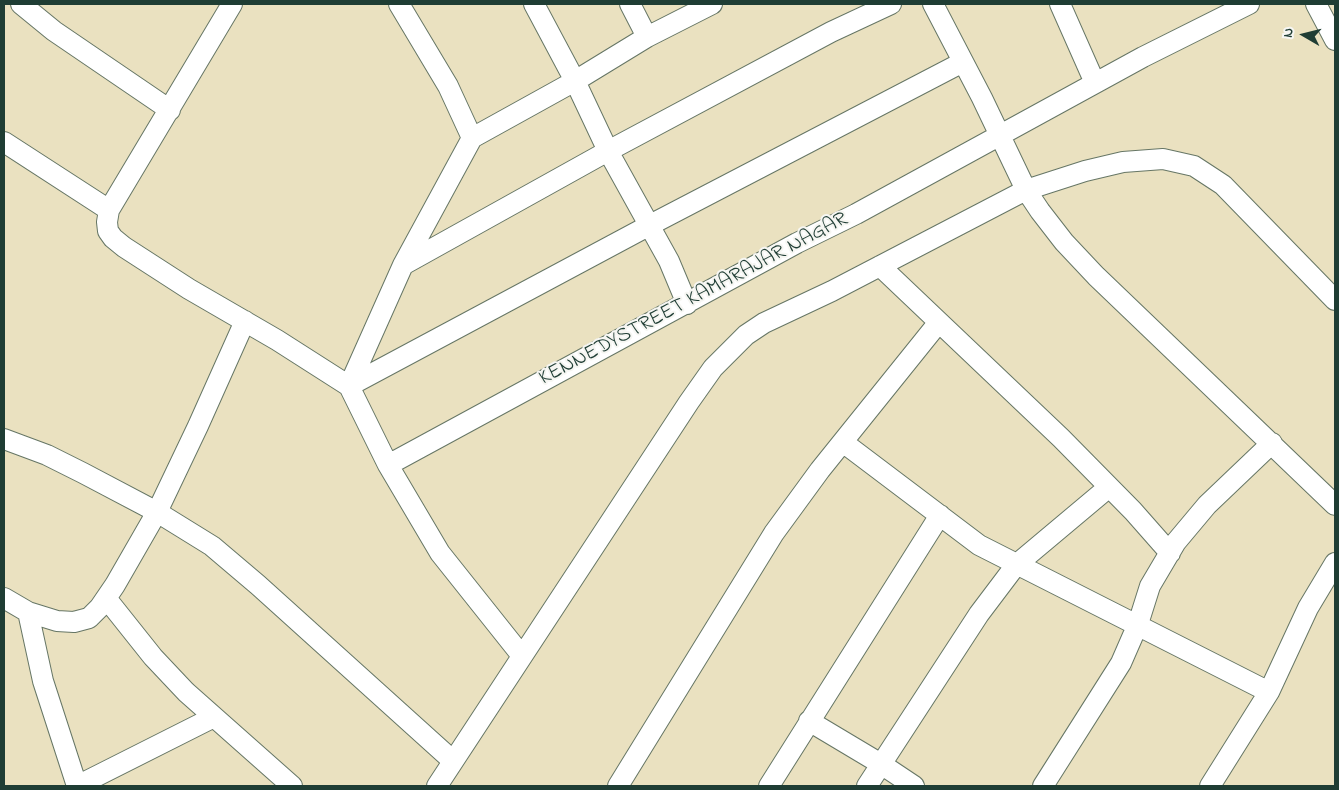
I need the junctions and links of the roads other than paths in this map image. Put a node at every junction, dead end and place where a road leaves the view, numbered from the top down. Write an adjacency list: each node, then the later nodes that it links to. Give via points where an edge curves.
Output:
1 (20, 4): 17 (street)
2 (232, 4): 17 (street)
3 (399, 4): 19 (street, via 448,86)
4 (534, 4): 15 (street)
5 (630, 4): 12 (street)
6 (712, 4): 12 (street)
7 (891, 4): 21 (street, via 831,32)
8 (933, 4): 14 (street)
9 (1060, 4): 16 (street)
10 (1240, 6): 16 (street, KENNEDYSTREET KAMARAJAR NAGAR)
11 (1324, 11): 13 (street)
12 (647, 37): 15 (street)
13 (1335, 40)
14 (963, 62): 18 (street); 24 (street)
15 (575, 82): 19 (street); 21 (street)
16 (1095, 83): 18 (street, KENNEDYSTREET KAMARAJAR NAGAR)
17 (170, 110): 23 (street)
18 (1000, 135): 22 (street); 28 (street, KENNEDYSTREET KAMARAJAR NAGAR)
19 (472, 138): 25 (street)
20 (4, 142): 23 (street)
21 (608, 151): 24 (street); 25 (street)
22 (1026, 190): 26 (street); 27 (street, via 1124,162 1163,159 1194,166 1224,186); 34 (street, via 1064,242 1096,276)
23 (109, 210): 29 (street, via 108,231 124,248)
24 (650, 225): 28 (street); 31 (street)
25 (403, 265): 31 (street)
26 (880, 266): 30 (street); 47 (street, via 764,323 746,335 713,368)
27 (1335, 300)
28 (687, 304): 35 (street, KENNEDYSTREET KAMARAJAR NAGAR)
29 (245, 321): 31 (street); 38 (street)
30 (939, 322): 33 (street); 36 (street)
31 (349, 386): 35 (street)
32 (4, 439): 38 (street, via 47,456)
33 (844, 443): 39 (street); 56 (street, via 774,533)
34 (1272, 443): 37 (street); 40 (street, via 1207,506)
35 (388, 466): 47 (street, via 440,553)
36 (1109, 487): 40 (street); 42 (street)
37 (1335, 504)
38 (156, 512): 44 (street); 51 (street, via 212,546)
39 (940, 515): 42 (street, via 979,545); 50 (street)
40 (1170, 553): 46 (street, via 1150,586)
41 (1335, 563): 48 (street, via 1308,608)
42 (1016, 565): 46 (street); 52 (street, via 979,614)
43 (4, 598): 45 (street)
44 (106, 598): 45 (street, via 89,618 74,622 57,621); 49 (street, via 153,656)
45 (28, 612): 53 (street, via 43,681)
46 (1138, 624): 48 (street); 60 (street, via 1121,663)
47 (522, 656): 51 (street)
48 (1269, 692): 61 (street)
49 (214, 717): 53 (street); 54 (street)
50 (809, 721): 52 (street); 57 (street)
51 (453, 761): 55 (street)
52 (881, 764): 58 (street); 59 (street)
53 (77, 786)
54 (292, 786)
55 (437, 786)
56 (618, 786)
57 (769, 786)
58 (867, 786)
59 (914, 786)
60 (1043, 786)
61 (1210, 786)

